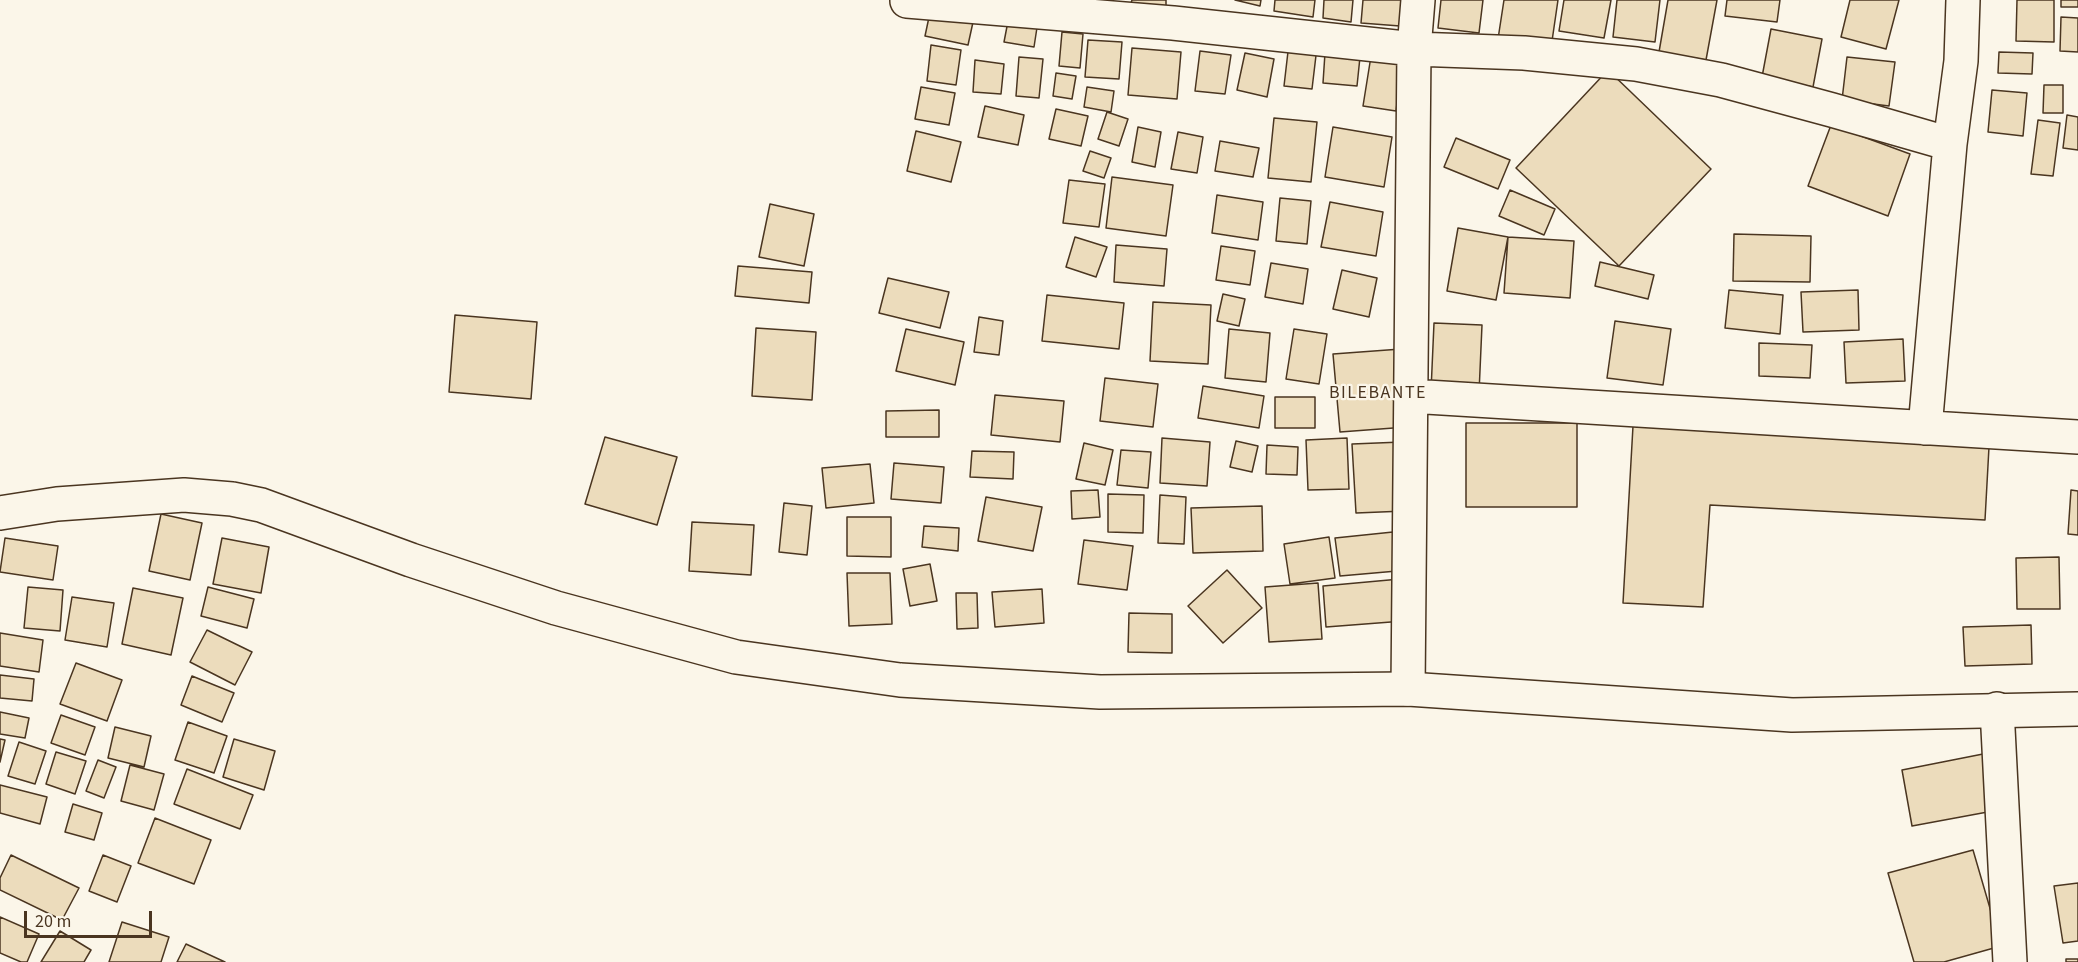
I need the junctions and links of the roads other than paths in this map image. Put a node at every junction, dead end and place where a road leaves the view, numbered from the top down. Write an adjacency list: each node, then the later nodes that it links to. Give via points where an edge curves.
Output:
1 (1418, 0): 4 (street)
2 (1963, 0): 5 (street, via 1961,61)
3 (907, 1): 4 (street, via 1173,23)
4 (1414, 49): 5 (street, via 1636,64 1721,80); 6 (street)
5 (1950, 144): 7 (street)
6 (1410, 396): 7 (street); 10 (street)
7 (1925, 428): 8 (street)
8 (2078, 437)
9 (0, 513): 10 (street, via 57,504 184,495 241,501 556,608 735,657 900,680 1100,692)
10 (1408, 689): 12 (street, via 1792,715)
11 (2078, 708): 12 (street)
12 (1998, 709): 13 (street)
13 (2010, 962)

